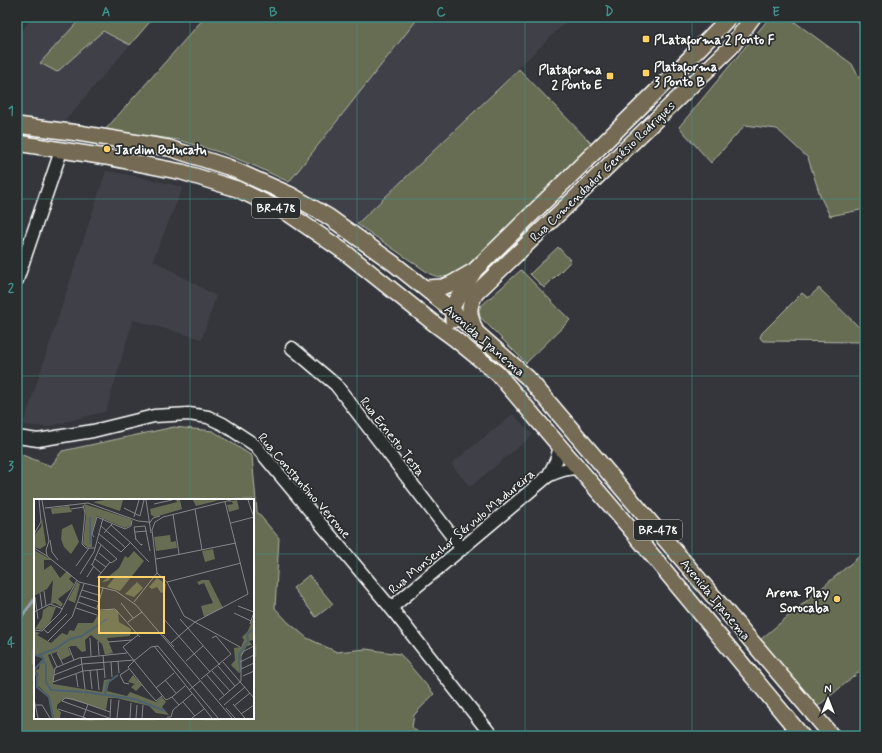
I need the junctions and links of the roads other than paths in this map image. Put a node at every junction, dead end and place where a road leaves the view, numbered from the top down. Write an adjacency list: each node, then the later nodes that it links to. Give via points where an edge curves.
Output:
1 (728, 17): 9 (main road, Rua Comendador Genésio Rodrigues, via 683,65)
2 (753, 17): 13 (main road, Rua Comendador Genésio Rodrigues, via 730,47 476,293 471,300 469,313)
3 (862, 17): 4 (street)
4 (865, 19)
5 (22, 126): 7 (main road, via 52,136); 11 (main road, Avenida Ipanema / BR-478, via 169,148 228,167 291,195 330,217)
6 (17, 144): 7 (main road, Avenida Ipanema / BR-478)
7 (62, 151): 8 (street); 14 (main road, Avenida Ipanema / BR-478, via 182,172 237,189 289,214 346,253)
8 (21, 256): 10 (street)
9 (475, 270): 11 (main road, via 451,284); 12 (main road, Rua Comendador Genésio Rodrigues)
10 (17, 280)
11 (426, 288): 12 (main road, Avenida Ipanema / BR-478)
12 (452, 311): 13 (main road, Avenida Ipanema / BR-478); 14 (main road)
13 (475, 331): 24 (main road, Avenida Ipanema / BR-478, via 528,378)
14 (455, 339): 17 (main road, Avenida Ipanema / BR-478, via 498,374)
15 (292, 348): 20 (street, Rua Ernesto Testa, via 336,385)
16 (17, 436): 21 (street, Rua Constantino Verrone, via 38,440 93,431 154,416 189,414 224,424 255,444)
17 (560, 447): 18 (main road, Avenida Ipanema / BR-478); 19 (street, Rua Monsenhor Sérvulo Madureira)
18 (578, 468): 19 (street, Rua Monsenhor Sérvulo Madureira, via 569,468); 23 (main road, Avenida Ipanema / BR-478)
19 (548, 476): 20 (street, Rua Monsenhor Sérvulo Madureira)
20 (462, 549): 21 (street, Rua Monsenhor Sérvulo Madureira)
21 (391, 608): 22 (street, Rua Constantino Verrone)
22 (492, 736)
23 (802, 736)
24 (832, 736)

